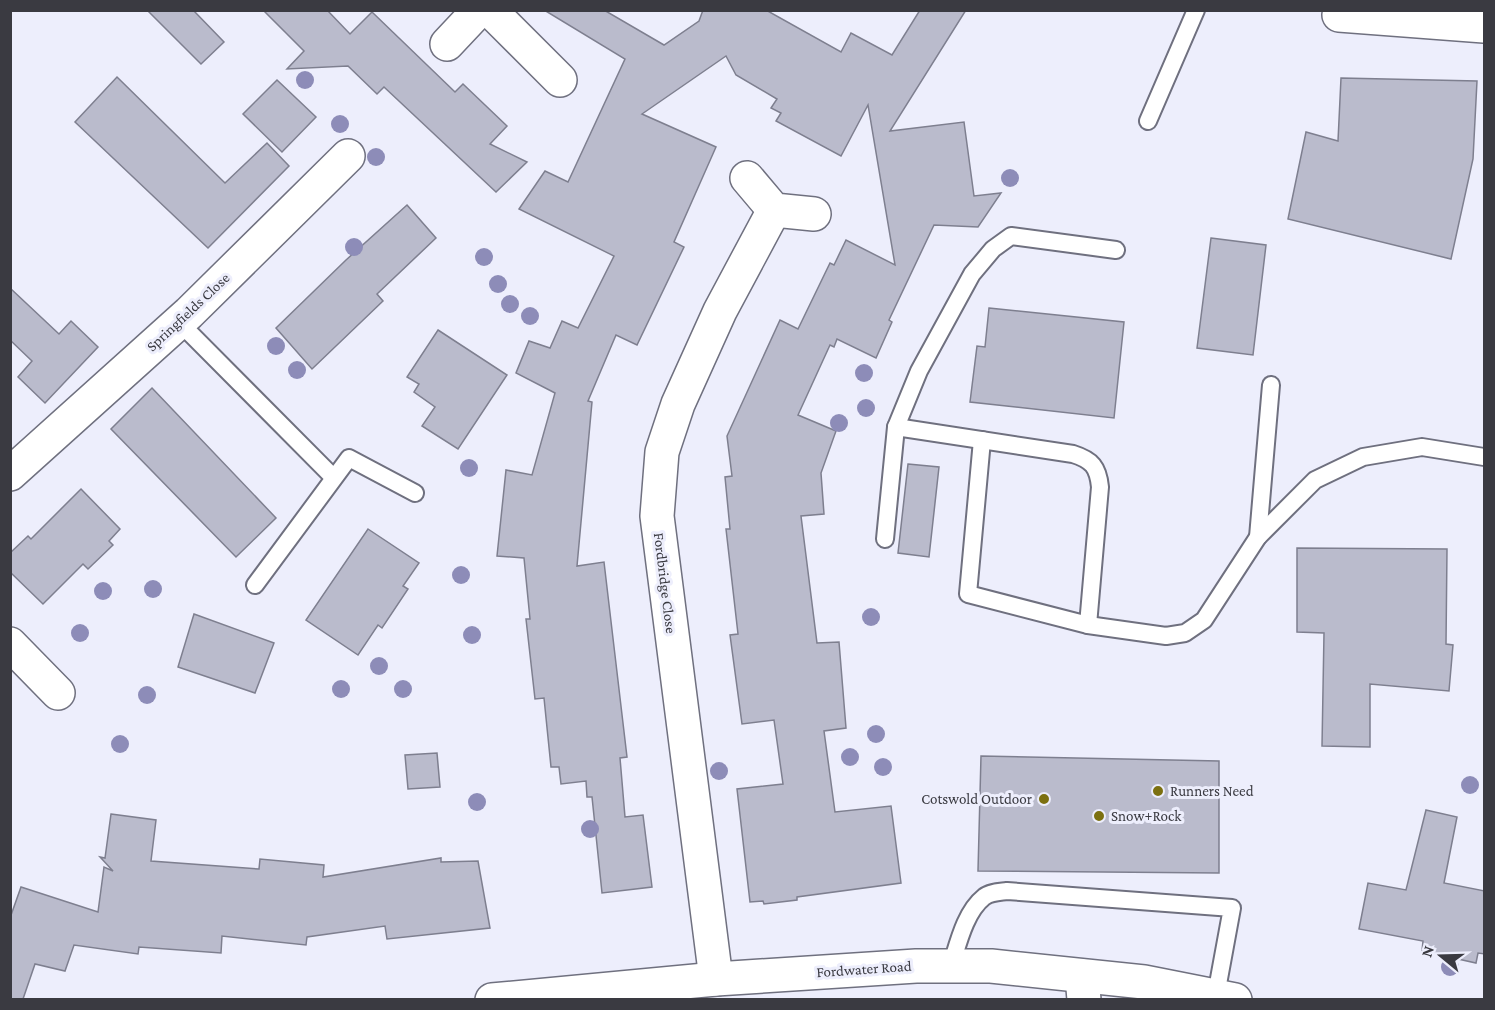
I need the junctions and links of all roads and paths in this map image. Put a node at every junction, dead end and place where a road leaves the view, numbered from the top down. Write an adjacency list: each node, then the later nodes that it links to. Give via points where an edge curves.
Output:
1 (479, 10): 6 (street)
2 (490, 10): 7 (street)
3 (1196, 10): 8 (lane)
4 (1332, 13): 5 (street)
5 (1485, 26)
6 (447, 44)
7 (560, 80)
8 (1148, 120)
9 (348, 156): 14 (street, Springfields Close)
10 (747, 178): 11 (street)
11 (774, 210): 12 (street); 29 (street, Fordbridge Close, via 720,311 678,404 662,452 657,516)
12 (814, 214)
13 (1116, 250): 16 (lane, via 1011,236 993,249 972,274 941,326)
14 (179, 322): 19 (street, Springfields Close); 20 (lane)
15 (1271, 385): 22 (lane)
16 (896, 427): 17 (lane); 23 (lane)
17 (982, 440): 25 (lane, via 968,594); 25 (lane, via 1073,454 1089,459 1099,471)
18 (1485, 457): 22 (lane, via 1422,447 1363,457 1315,480)
19 (14, 462)
20 (333, 477): 21 (lane, via 349,458); 24 (lane)
21 (415, 494)
22 (1258, 537): 25 (lane, via 1204,620 1185,633 1166,636)
23 (885, 539)
24 (255, 585)
25 (1088, 625)
26 (10, 644): 27 (street)
27 (58, 693)
28 (951, 966): 29 (street, Fordwater Road); 30 (street, Fordwater Road, via 991,966); 31 (lane, via 972,912 984,897 994,893 1232,908)
29 (716, 979): 32 (street, Fordwater Road)
30 (1083, 988): 31 (street, Fordwater Road, via 1144,982)
31 (1225, 997)
32 (492, 999)

